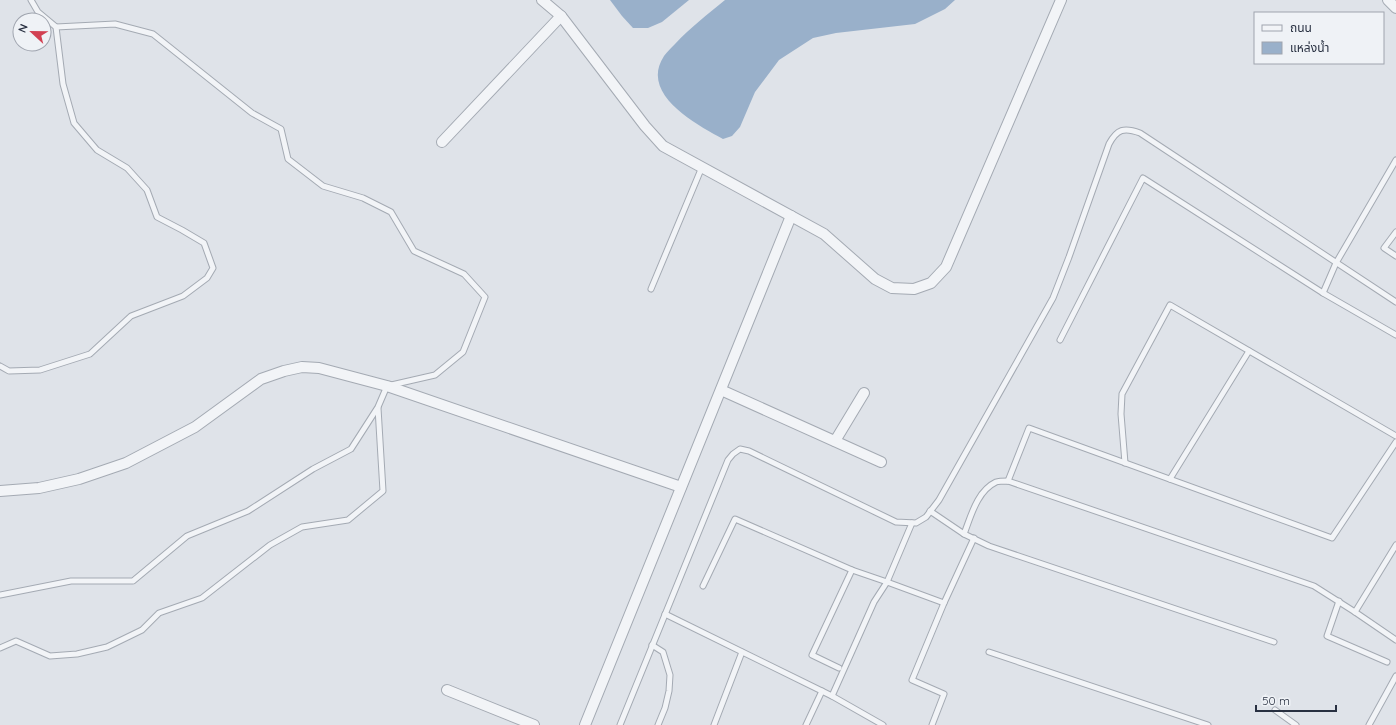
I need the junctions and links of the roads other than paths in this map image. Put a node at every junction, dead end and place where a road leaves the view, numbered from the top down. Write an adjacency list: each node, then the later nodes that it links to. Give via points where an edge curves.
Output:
1 (31, 0): 7 (lane, via 38,12)
2 (542, 0): 6 (street)
3 (1060, 0): 11 (street, via 946,267 931,283 914,289 892,288 875,279 824,234)
4 (1388, 0): 5 (street)
5 (1396, 8)
6 (561, 16): 8 (street); 10 (street, via 663,146)
7 (56, 27): 21 (lane, via 62,84 74,123 96,150 126,168 147,190 157,217 204,243 213,268 207,278 183,296 131,316 90,354 40,370 9,371); 22 (lane, via 115,24 153,34 252,113 281,129 288,159 323,186 363,198 391,212 414,251 464,274 485,297 462,352 435,375)
8 (442, 142)
9 (1396, 160): 14 (lane)
10 (702, 167): 11 (street); 15 (lane)
11 (791, 216): 23 (street)
12 (1396, 232): 13 (lane, via 1384,248)
13 (1396, 256)
14 (1336, 263): 16 (lane); 17 (lane); 35 (lane, via 1140,133 1122,130 1109,144 1053,298 939,500)
15 (651, 289)
16 (1323, 293): 18 (lane); 19 (lane, via 1143,178)
17 (1396, 302)
18 (1396, 335)
19 (1060, 340)
20 (1249, 351): 26 (lane); 30 (lane, via 1170,305 1122,394); 31 (lane)
21 (0, 366)
22 (387, 386): 25 (lane); 33 (street); 34 (street, via 319,368 302,367 284,371 260,380 195,427 126,463 79,479 39,488)
23 (721, 390): 27 (street); 33 (street)
24 (864, 393): 27 (street)
25 (378, 407): 43 (lane, via 351,449 313,469 248,510 187,536 133,582 71,581); 51 (lane, via 383,491 348,520 302,527 270,545 202,598 159,613 142,630 107,646 77,654 50,656 16,640)
26 (1396, 436)
27 (835, 442): 29 (street)
28 (1396, 442): 31 (lane, via 1332,538)
29 (881, 462)
30 (1125, 463): 31 (lane); 32 (lane, via 1029,428)
31 (1170, 479)
32 (1008, 481): 37 (lane, via 997,482 985,490 974,508); 44 (lane, via 1314,586)
33 (681, 488): 62 (street)
34 (0, 491)
35 (930, 511): 36 (lane, via 926,517); 37 (lane)
36 (912, 523): 41 (lane); 47 (lane, via 896,522 749,450 740,449 728,460)
37 (964, 534): 38 (lane)
38 (974, 538): 45 (lane); 49 (lane, via 989,546)
39 (1396, 545): 46 (lane)
40 (852, 570): 41 (lane); 42 (lane, via 736,519); 55 (lane, via 812,655)
41 (886, 582): 45 (lane); 59 (lane, via 874,602)
42 (703, 586)
43 (0, 595)
44 (1339, 602): 46 (lane); 54 (lane, via 1327,636)
45 (944, 603): 68 (lane, via 912,680 944,694)
46 (1355, 612): 48 (lane)
47 (665, 614): 50 (lane); 52 (lane)
48 (1396, 640)
49 (1274, 642)
50 (652, 645): 63 (lane); 64 (lane, via 663,652 670,675 665,708)
51 (0, 648)
52 (742, 652): 58 (lane); 65 (lane)
53 (989, 652): 69 (lane)
54 (1388, 662)
55 (839, 668)
56 (1396, 676): 71 (lane)
57 (447, 690): 61 (street)
58 (822, 691): 59 (lane); 66 (lane)
59 (832, 696): 67 (lane)
60 (1275, 710): 70 (lane)
61 (534, 725)
62 (585, 725)
63 (620, 725)
64 (658, 725)
65 (714, 725)
66 (806, 725)
67 (883, 725)
68 (932, 725)
69 (1208, 725)
70 (1296, 725)
71 (1369, 725)

